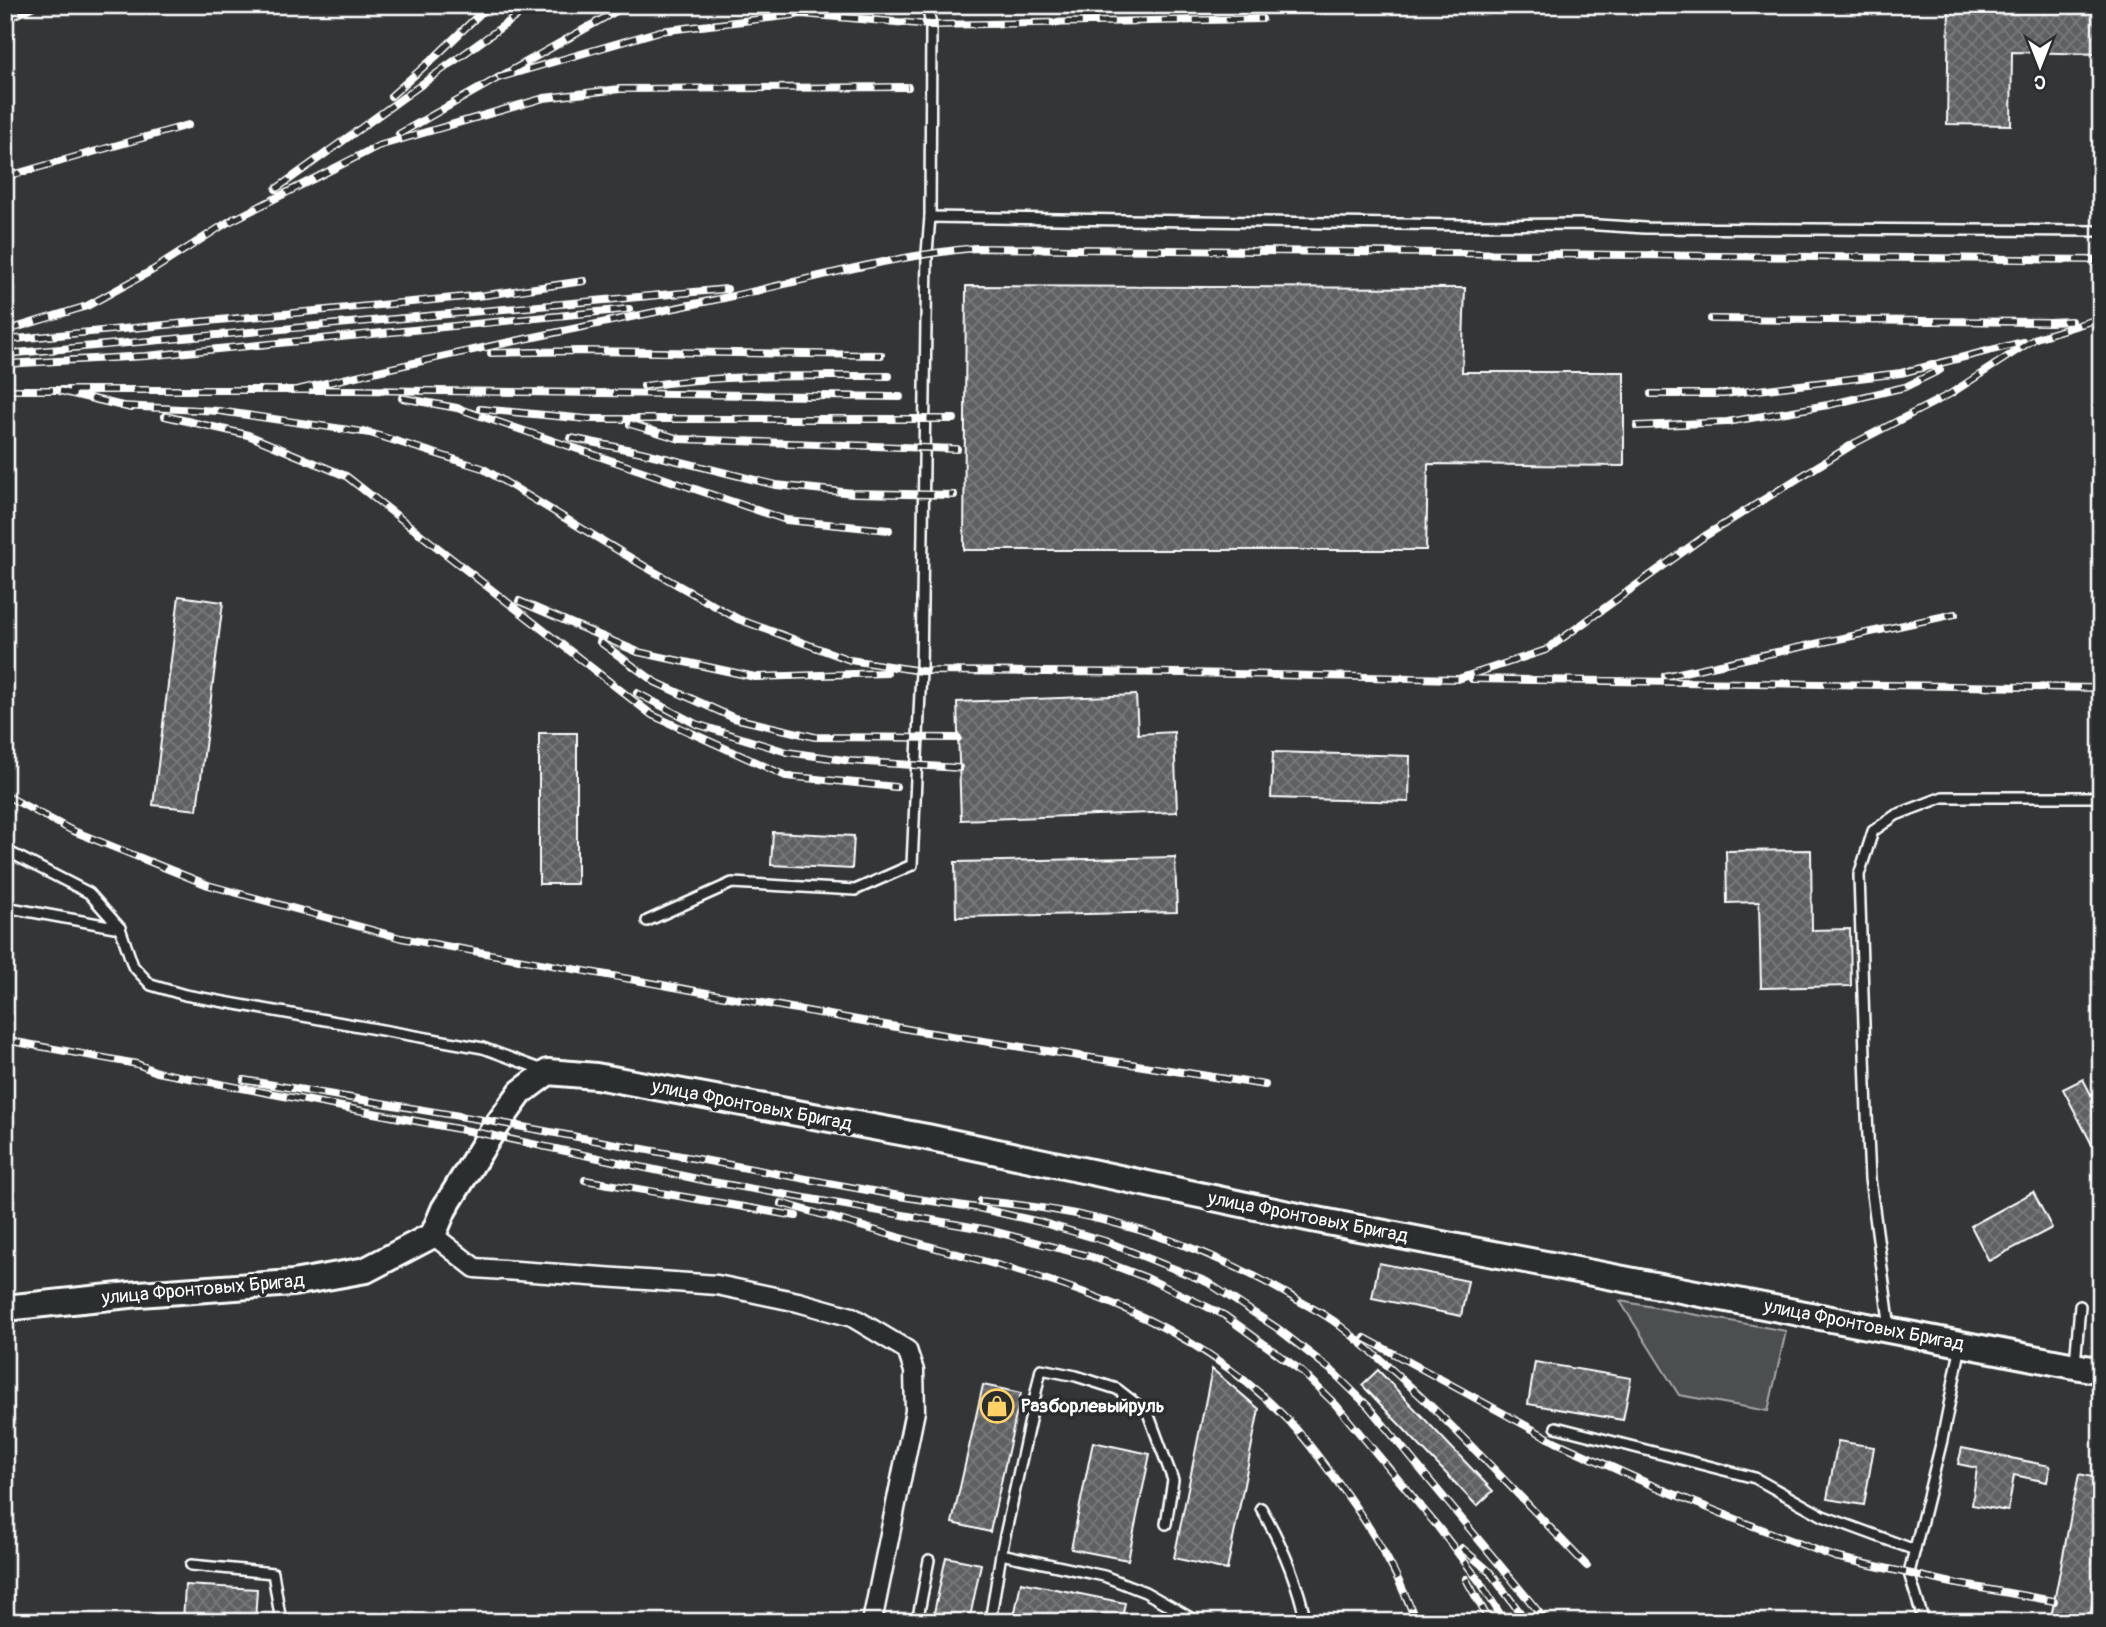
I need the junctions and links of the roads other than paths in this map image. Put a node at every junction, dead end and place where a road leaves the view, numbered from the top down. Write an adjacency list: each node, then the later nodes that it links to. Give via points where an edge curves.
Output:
1 (927, 5): 2 (lane, via 931,25)
2 (930, 217): 3 (lane); 7 (lane, via 921,671 912,865 855,890 732,883)
3 (2101, 231)
4 (2101, 797): 13 (lane, via 1943,797 1896,815 1873,831 1859,875 1867,1114 1870,1179)
5 (5, 850): 8 (lane, via 89,893)
6 (5, 907): 8 (lane)
7 (648, 921)
8 (120, 928): 9 (lane, via 132,967 151,985 483,1048)
9 (548, 1072): 10 (main road, via 521,1092 472,1161); 13 (main road, улица Фронтовых Бригад, via 596,1076 927,1137 1312,1219)
10 (433, 1236): 12 (main road, улица Фронтовых Бригад, via 366,1270 293,1283); 25 (street, via 475,1268 717,1285 852,1317 907,1350 914,1371 915,1411)
11 (2080, 1306): 15 (lane)
12 (5, 1308)
13 (1890, 1329): 14 (main road, улица Фронтовых Бригад)
14 (1961, 1343): 15 (main road, улица Фронтовых Бригад); 20 (lane)
15 (2075, 1366): 16 (main road, улица Фронтовых Бригад)
16 (2101, 1371)
17 (1556, 1427): 20 (lane, via 1755,1478 1823,1516)
18 (1261, 1508): 29 (lane, via 1282,1543)
19 (1166, 1524): 21 (lane, via 1173,1480 1148,1413 1117,1389 1041,1369)
20 (1915, 1550): 30 (lane, via 1909,1573)
21 (1001, 1555): 27 (lane); 28 (lane, via 1104,1576 1145,1592)
22 (929, 1560): 26 (lane)
23 (191, 1565): 24 (lane, via 273,1573)
24 (281, 1622)
25 (872, 1622)
26 (917, 1622)
27 (990, 1622)
28 (1198, 1622)
29 (1306, 1622)
30 (1924, 1622)

